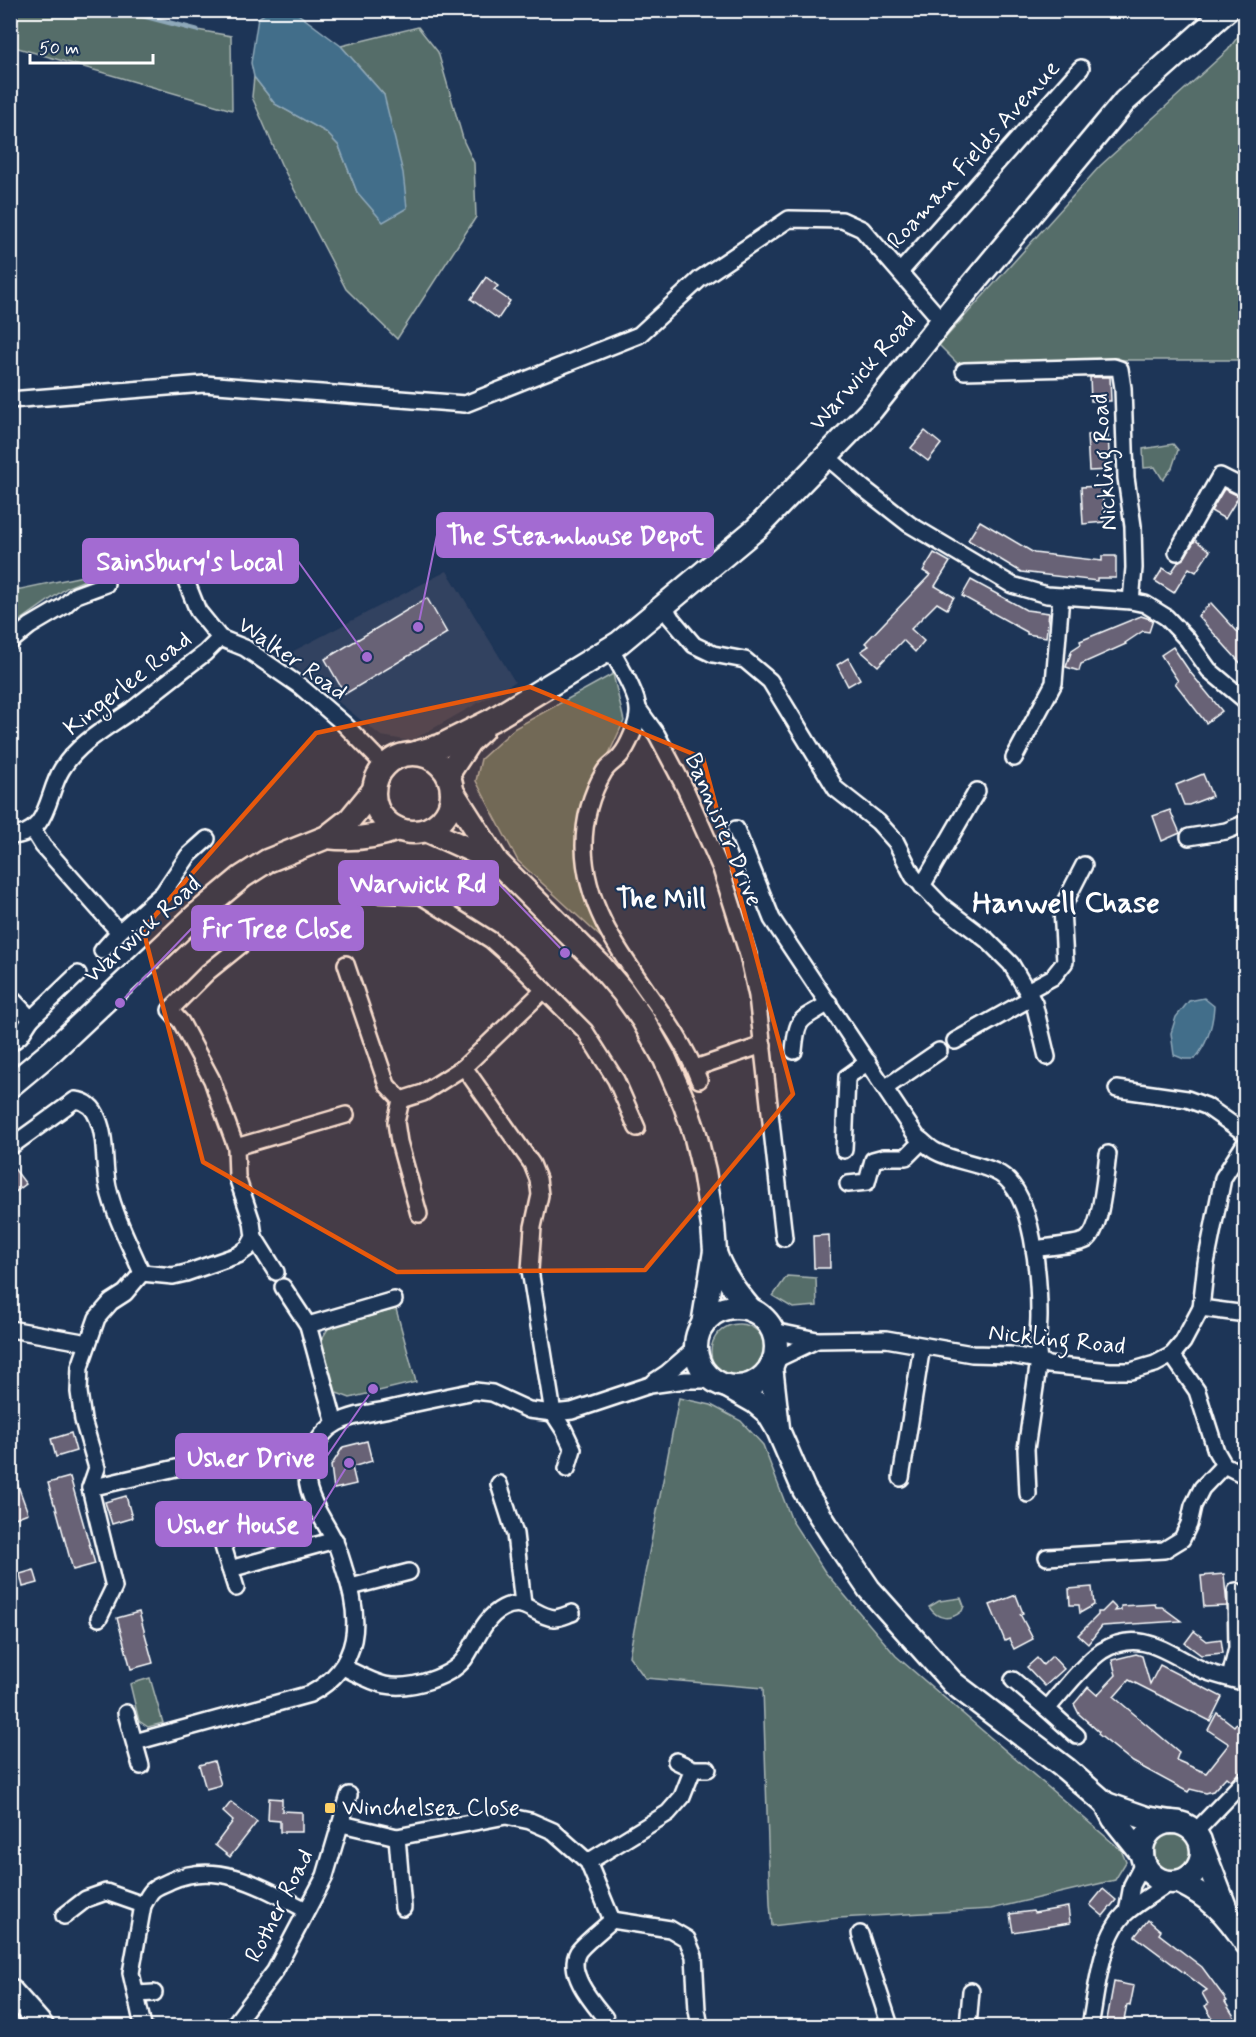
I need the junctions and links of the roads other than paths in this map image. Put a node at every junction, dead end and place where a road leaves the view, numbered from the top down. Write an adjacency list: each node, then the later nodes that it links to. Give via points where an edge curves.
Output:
1 (1227, 10): 4 (street, Warwick Road, via 1125,101)
2 (1081, 68): 3 (street, Roaman Fields Avenue)
3 (900, 272): 4 (street); 6 (street, via 862,229 842,220 789,219 700,279 639,335 465,404 204,384)
4 (942, 321): 7 (street, Warwick Road, via 872,409)
5 (964, 371): 13 (street, Nickling Road, via 1120,369 1126,478 1133,526)
6 (10, 400)
7 (826, 456): 12 (street, via 930,538 1012,585); 14 (street, Warwick Road, via 757,528)
8 (1245, 489): 9 (street, via 1220,476)
9 (1177, 552)
10 (186, 581): 15 (street, Walker Road, via 198,611)
11 (106, 584): 16 (street, via 76,595)
12 (1061, 597): 13 (street); 22 (street, via 1054,683)
13 (1131, 601): 18 (street, via 1166,617 1209,670)
14 (663, 605): 17 (street, Warwick Road); 38 (street, via 694,645 713,654 745,660 770,681 836,789 878,822 896,842)
15 (220, 638): 23 (street, Walker Road, via 245,648 300,686); 29 (street, Kingerlee Road, via 80,747 61,769 42,820)
16 (10, 642)
17 (610, 648): 19 (street, Bannister Drive); 20 (street, Warwick Road)
18 (1244, 697)
19 (639, 710): 52 (street, Bannister Drive, via 685,788 721,869 748,956); 52 (street, via 632,737 593,792 584,846 594,898 605,927 676,1031 697,1074)
20 (494, 719): 21 (street, Warwick Road, via 440,746); 24 (street, Warwick Road, via 469,742)
21 (416, 753): 23 (street, via 404,754); 24 (street, via 438,763)
22 (1014, 758)
23 (384, 765): 25 (street)
24 (450, 783): 31 (street, via 451,803 437,824); 36 (street)
25 (374, 791): 30 (street, via 380,814); 33 (street, Warwick Road, via 350,819)
26 (977, 791): 38 (street)
27 (1245, 823): 34 (street, via 1226,831)
28 (736, 829): 48 (street, via 772,919)
29 (33, 830): 32 (street); 40 (street)
30 (398, 830): 31 (street); 33 (street, Warwick Road, via 363,839)
31 (426, 830): 36 (street)
32 (10, 836)
33 (327, 837): 58 (street, Warwick Road, via 267,861 242,878 195,916)
34 (1189, 837)
35 (207, 839): 40 (street, via 188,856 163,893)
36 (497, 862): 75 (street, via 600,965 643,1020 665,1059 695,1134)
37 (1083, 865): 46 (street, via 1062,908 1065,962)
38 (922, 886): 46 (street, via 1011,964)
39 (373, 894): 45 (street, via 421,896 491,939)
40 (119, 932): 42 (street)
41 (250, 938): 67 (street, via 170,1010 181,1022 212,1080)
42 (102, 951)
43 (346, 964): 61 (street, via 387,1085)
44 (78, 974): 49 (street)
45 (544, 990): 57 (street); 63 (street, via 585,1031 616,1080)
46 (1029, 995): 50 (street); 55 (street)
47 (10, 997): 49 (street)
48 (829, 1004): 54 (street, via 799,1022); 56 (street)
49 (31, 1019): 51 (street)
50 (955, 1041)
51 (10, 1044)
52 (763, 1045): 73 (street, Bannister Drive)
53 (939, 1051): 59 (street)
54 (794, 1052)
55 (1047, 1057)
56 (868, 1062): 59 (street); 68 (street, via 847,1077)
57 (464, 1067): 61 (street, via 423,1093); 96 (street, via 532,1164 538,1179 540,1195 530,1270)
58 (10, 1086)
59 (885, 1088): 64 (street)
60 (1117, 1089): 65 (street, via 1187,1099 1206,1106)
61 (401, 1100): 71 (street, via 396,1122 399,1142)
62 (346, 1115): 67 (street)
63 (637, 1128)
64 (922, 1141): 70 (street, via 906,1157 873,1160 867,1182); 74 (street, via 935,1151 1000,1174 1011,1184 1026,1209)
65 (1245, 1143): 80 (street, via 1223,1178)
66 (10, 1147): 77 (street, via 75,1100 92,1107 103,1138 107,1185)
67 (236, 1147): 72 (street, via 237,1177)
68 (844, 1150)
69 (1107, 1154): 74 (street, via 1092,1234 1084,1241)
70 (848, 1184)
71 (419, 1214)
72 (254, 1237): 76 (street); 77 (street, via 238,1255 186,1273)
73 (784, 1238)
74 (1034, 1249): 92 (street)
75 (715, 1251): 81 (street, via 721,1270); 84 (street)
76 (276, 1272)
77 (142, 1273): 88 (street, via 97,1318)
78 (283, 1287): 83 (street)
79 (394, 1300): 83 (street)
80 (1201, 1308): 82 (street); 91 (street)
81 (751, 1310): 84 (street, via 724,1309); 86 (street)
82 (1245, 1314)
83 (308, 1325): 97 (street)
84 (703, 1325): 90 (street)
85 (10, 1329): 88 (street)
86 (772, 1331): 87 (street, Nickling Road); 93 (street, via 776,1347)
87 (817, 1340): 89 (street, Nickling Road, via 886,1339); 93 (street, Nickling Road)
88 (88, 1342): 105 (street, via 80,1366 79,1392 97,1468)
89 (922, 1346): 92 (street, Nickling Road); 103 (street)
90 (696, 1348): 94 (street, via 702,1366); 95 (street)
91 (1172, 1355): 92 (street, Nickling Road, via 1131,1371 1048,1365); 100 (street, via 1197,1390)
92 (1039, 1360): 106 (street, via 1026,1449)
93 (772, 1364): 94 (street, via 749,1384 738,1387); 98 (street)
94 (721, 1383): 95 (street, via 686,1380); 98 (street, via 761,1407)
95 (650, 1384): 96 (street, via 572,1411)
96 (553, 1413): 97 (street, via 529,1410 492,1393 475,1392 365,1414); 101 (street, via 573,1449)
97 (335, 1424): 99 (street)
98 (778, 1430): 130 (street, via 804,1490 869,1589 953,1683)
99 (309, 1461): 105 (street, via 236,1454); 107 (street, via 308,1487)
100 (1224, 1465): 102 (street); 109 (street, via 1202,1488 1182,1539 1164,1550)
101 (567, 1469)
102 (1245, 1476)
103 (901, 1478)
104 (499, 1484): 115 (street, via 515,1534)
105 (90, 1488): 117 (street, via 114,1587)
106 (1028, 1494)
107 (335, 1540): 110 (street); 112 (street)
108 (224, 1546): 110 (street)
109 (1047, 1557)
110 (230, 1569): 113 (street)
111 (409, 1572): 112 (street)
112 (351, 1587): 118 (street, via 355,1623 353,1643)
113 (236, 1588)
114 (1236, 1591): 119 (street, via 1237,1648)
115 (523, 1604): 116 (street, via 556,1618); 118 (street, via 504,1607 492,1616 465,1659 447,1674 425,1682 407,1687 385,1685)
116 (572, 1613)
117 (99, 1618)
118 (343, 1667): 125 (street, via 326,1685 310,1694)
119 (1230, 1678): 121 (street); 122 (street, via 1205,1671 1143,1641 1123,1643 1102,1651)
120 (1013, 1680): 122 (street)
121 (1245, 1683)
122 (1047, 1709): 124 (street)
123 (126, 1713): 125 (street)
124 (1077, 1736)
125 (135, 1742): 127 (street)
126 (676, 1761): 136 (street, via 700,1769 682,1797 668,1813)
127 (141, 1766)
128 (1245, 1779): 134 (street)
129 (349, 1795): 132 (street, Rother Road)
130 (1106, 1804): 131 (street); 135 (street)
131 (1171, 1822): 134 (street, via 1188,1826); 135 (street, via 1153,1828 1143,1844)
132 (342, 1824): 133 (street); 140 (street, Rother Road, via 325,1876)
133 (397, 1837): 136 (street, via 507,1816 553,1831); 139 (street)
134 (1198, 1839): 137 (street, via 1200,1865); 143 (street)
135 (1143, 1858): 137 (street, via 1154,1876); 141 (street)
136 (588, 1862): 144 (street)
137 (1175, 1882): 141 (street); 143 (street, via 1211,1900)
138 (143, 1905): 140 (street, via 153,1890 189,1874 210,1872 232,1875 260,1886); 142 (street, via 106,1892 86,1899); 150 (street, via 131,1973)
139 (403, 1908)
140 (306, 1910): 154 (street, Rother Road, via 275,1971)
141 (1127, 1912): 158 (street, via 1113,1929 1103,1958)
142 (64, 1916)
143 (1229, 1918): 146 (street)
144 (612, 1920): 151 (street, via 578,1953 576,1965 581,1986); 155 (street, via 670,1929 687,1940 694,1956)
145 (860, 1934): 156 (street)
146 (1245, 1943)
147 (10, 1990): 152 (street)
148 (971, 1991): 157 (street)
149 (154, 1993): 150 (street)
150 (136, 1994): 153 (street)
151 (604, 2018)
152 (42, 2026)
153 (143, 2026)
154 (233, 2026)
155 (700, 2026)
156 (890, 2026)
157 (968, 2026)
158 (1090, 2026)

